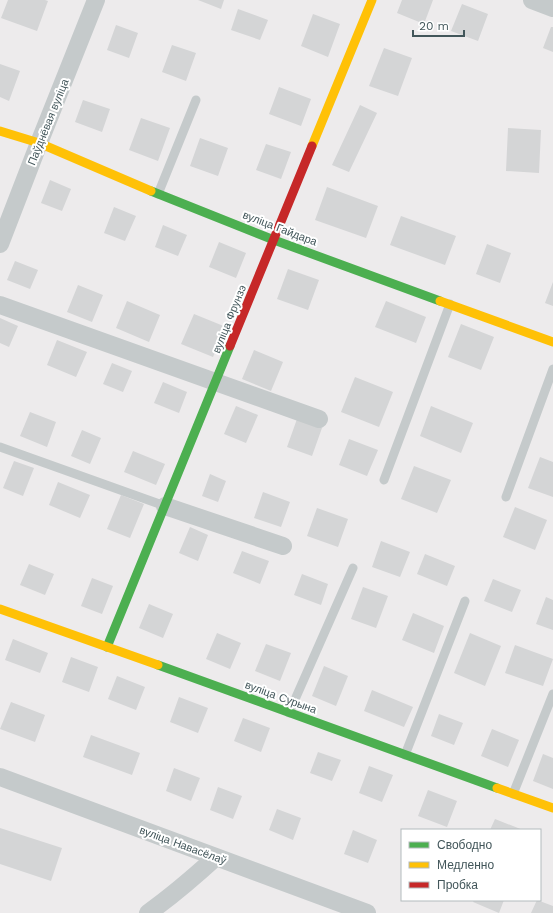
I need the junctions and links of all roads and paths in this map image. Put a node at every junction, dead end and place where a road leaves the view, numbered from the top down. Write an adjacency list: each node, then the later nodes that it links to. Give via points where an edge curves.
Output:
1 (96, 0): 7 (street, Паўднёвая вуліца)
2 (372, 0): 9 (street, вуліца Фрунзэ)
3 (532, 0): 4 (street)
4 (553, 8)
5 (196, 100): 8 (lane)
6 (0, 131): 7 (street, вуліца Гайдара)
7 (39, 143): 8 (street, вуліца Гайдара); 10 (street, Паўднёвая вуліца)
8 (158, 194): 9 (street, вуліца Гайдара)
9 (274, 240): 11 (street, вуліца Гайдара); 15 (street, вуліца Фрунзэ)
10 (0, 244)
11 (450, 304): 13 (street, вуліца Гайдара); 18 (lane)
12 (0, 305): 15 (street)
13 (553, 342)
14 (553, 369): 19 (lane)
15 (216, 382): 16 (street); 20 (street, вуліца Фрунзэ)
16 (319, 419)
17 (0, 447): 20 (lane)
18 (384, 480)
19 (506, 497)
20 (165, 506): 21 (street); 25 (street, вуліца Фрунзэ)
21 (283, 546)
22 (353, 568): 27 (lane)
23 (465, 600): 28 (lane)
24 (0, 609): 25 (street, вуліца Сурына)
25 (107, 647): 27 (street, вуліца Сурына)
26 (553, 694): 30 (lane)
27 (289, 713): 28 (street, вуліца Сурына)
28 (405, 755): 30 (street, вуліца Сурына)
29 (0, 777): 32 (street, вуліца Навасёлаў)
30 (513, 794): 31 (street, вуліца Сурына)
31 (553, 808)
32 (216, 857): 33 (street); 34 (street, вуліца Навасёлаў)
33 (148, 913)
34 (367, 913)

